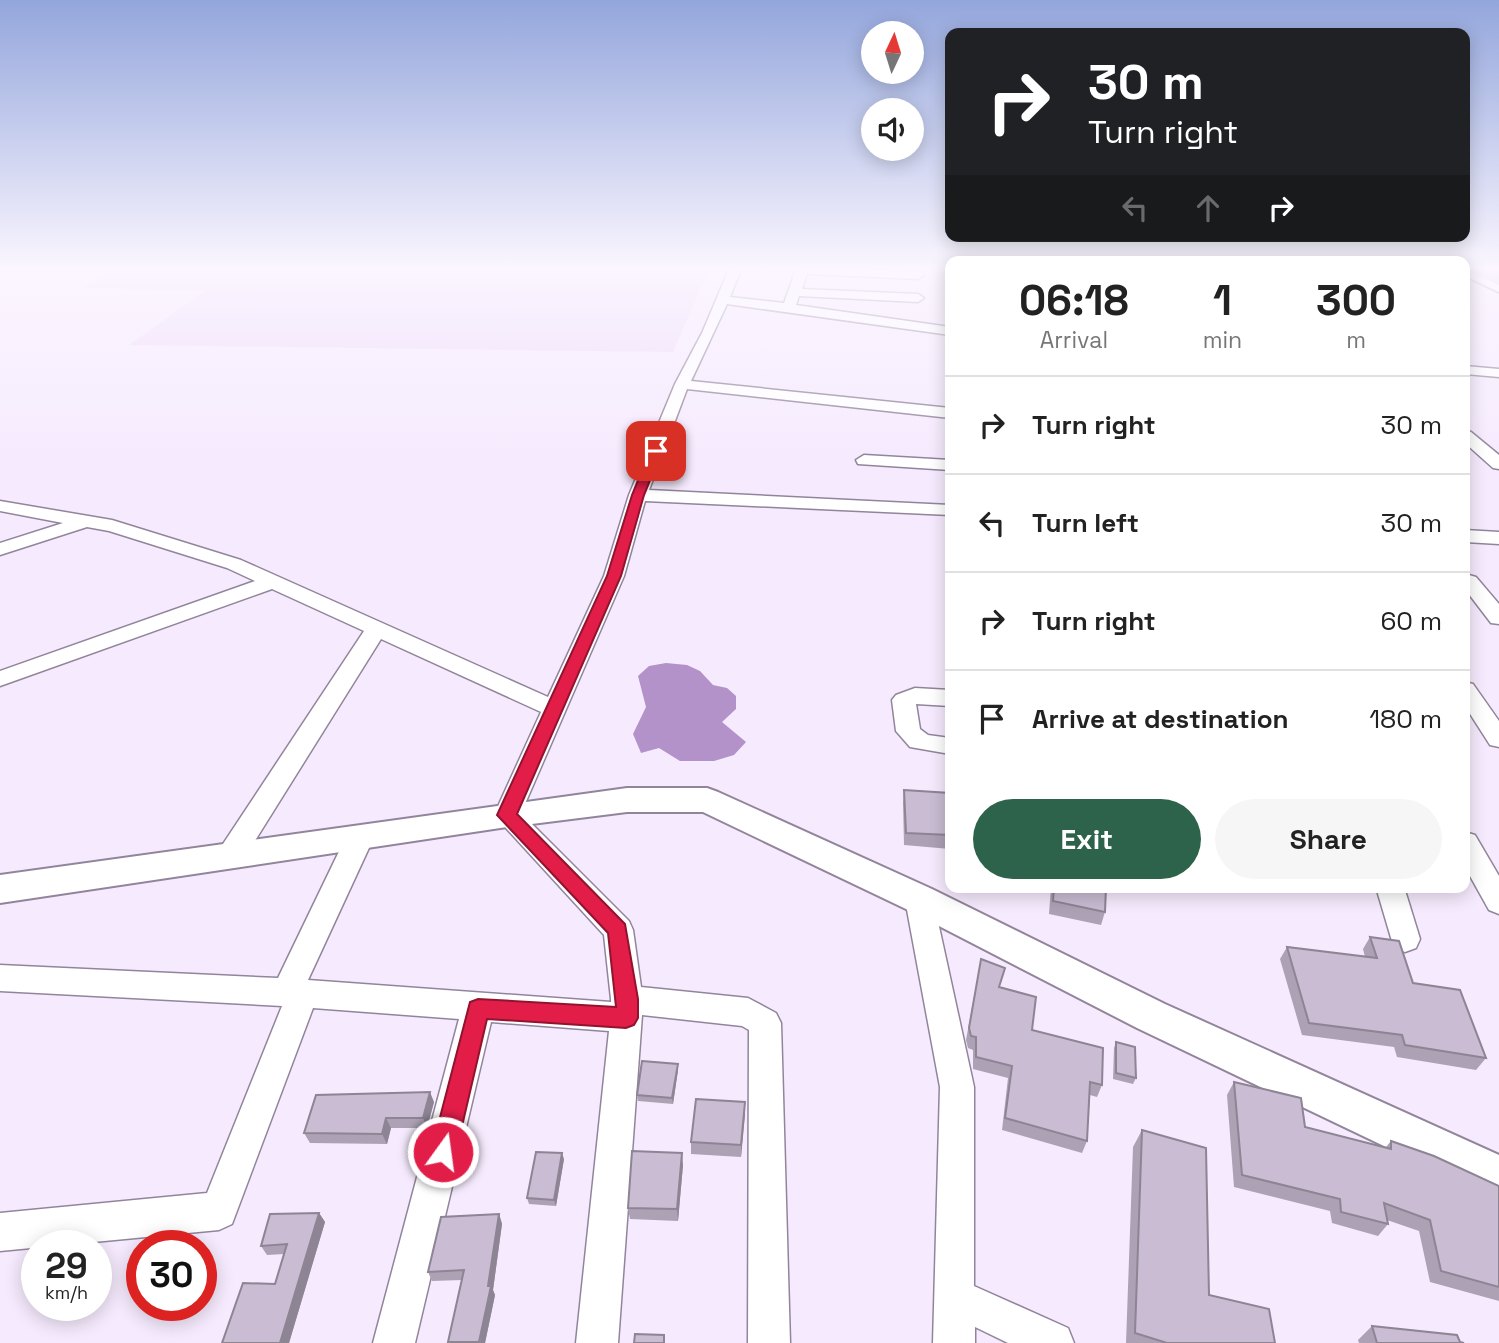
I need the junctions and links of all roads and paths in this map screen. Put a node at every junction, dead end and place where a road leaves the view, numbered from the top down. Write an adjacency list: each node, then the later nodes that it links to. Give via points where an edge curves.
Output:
1 (708, 330): 4 (street)
2 (1470, 370): 3 (street)
3 (1499, 373)
4 (682, 384): 5 (street); 10 (street)
5 (945, 412)
6 (1470, 439): 7 (street)
7 (1495, 457)
8 (864, 460): 9 (street)
9 (945, 465)
10 (638, 495): 12 (street); 26 (street, via 614,576)
11 (0, 506): 13 (street)
12 (945, 510)
13 (87, 521): 16 (street); 17 (street, via 234,564)
14 (1470, 536): 15 (street)
15 (1499, 538)
16 (0, 549)
17 (271, 582): 20 (street); 21 (street)
18 (1470, 582): 19 (street)
19 (1499, 618)
20 (376, 630): 26 (street); 32 (street)
21 (0, 679)
22 (1470, 697): 25 (street)
23 (945, 698): 28 (street, via 904,700 909,734 917,741)
24 (1470, 700): 27 (street)
25 (1499, 704)
26 (554, 709): 29 (street)
27 (1499, 738)
28 (945, 745)
29 (507, 815): 30 (street); 35 (street, via 627,800 707,800); 40 (street, via 618,930)
30 (360, 837): 32 (street); 39 (street)
31 (1470, 851): 36 (street)
32 (231, 855): 33 (street)
33 (0, 889)
34 (1392, 893): 37 (street)
35 (919, 900): 42 (street, via 1151,1016); 44 (street, via 957,1087)
36 (1499, 902)
37 (1405, 939)
38 (0, 978): 39 (street)
39 (295, 993): 41 (street); 43 (street, via 219,1211)
40 (627, 1008): 41 (street); 46 (street); 47 (street, via 748,1012 765,1023)
41 (478, 1009): 45 (street)
42 (1499, 1178)
43 (0, 1232)
44 (954, 1297): 48 (street); 49 (street)
45 (394, 1343)
46 (597, 1343)
47 (769, 1343)
48 (954, 1343)
49 (1053, 1343)

